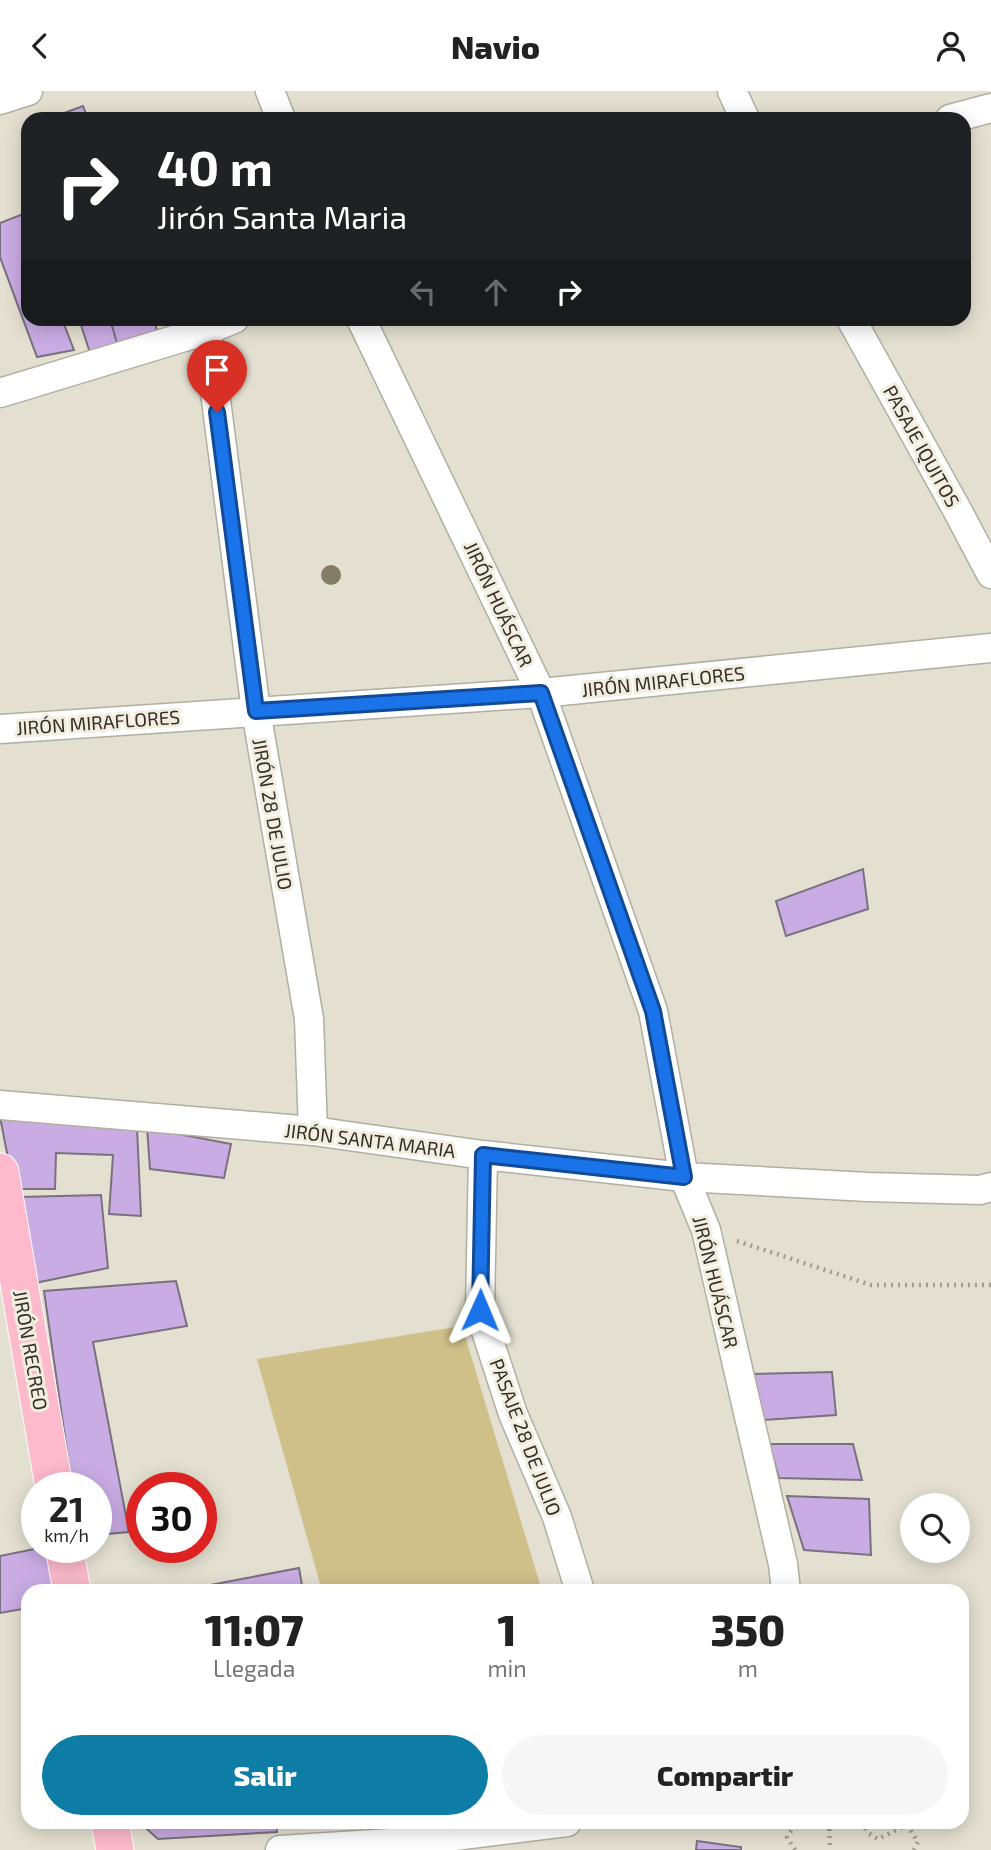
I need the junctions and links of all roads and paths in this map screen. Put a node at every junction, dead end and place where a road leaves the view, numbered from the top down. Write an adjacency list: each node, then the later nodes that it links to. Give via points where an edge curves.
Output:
1 (28, 91): 4 (street)
2 (270, 91): 6 (street)
3 (732, 91): 7 (street)
4 (0, 100)
5 (991, 108): 8 (street)
6 (278, 112)
7 (742, 112)
8 (971, 113)
9 (216, 326): 12 (street)
10 (364, 326): 16 (street, JIRÓN HUÁSCAR)
11 (855, 326): 14 (street, PASAJE IQUITOS)
12 (206, 330): 13 (street); 17 (street, JIRÓN 28 DE JULIO)
13 (0, 393)
14 (991, 575)
15 (991, 648): 16 (street, JIRÓN MIRAFLORES)
16 (541, 693): 17 (street, JIRÓN MIRAFLORES); 23 (street, JIRÓN HUÁSCAR, via 653,1011)
17 (256, 711): 18 (street, JIRÓN MIRAFLORES); 20 (street, JIRÓN 28 DE JULIO, via 309,1019)
18 (0, 729)
19 (0, 1105): 20 (street, JIRÓN SANTA MARIA)
20 (313, 1131): 21 (street, JIRÓN SANTA MARIA)
21 (483, 1155): 23 (street, JIRÓN SANTA MARIA); 31 (street, PASAJE 28 DE JULIO, via 481,1316)
22 (0, 1172): 27 (main road, JIRÓN RECREO)
23 (684, 1177): 24 (street, JIRÓN SANTA MARIA, via 868,1187); 25 (street, JIRÓN HUÁSCAR)
24 (991, 1187)
25 (706, 1230): 26 (path, via 871,1285); 32 (street, JIRÓN HUÁSCAR)
26 (991, 1285)
27 (11, 1295): 28 (main road, JIRÓN RECREO)
28 (51, 1472)
29 (67, 1563): 30 (main road)
30 (71, 1584)
31 (578, 1584)
32 (785, 1584)
33 (111, 1829): 41 (main road)
34 (521, 1829): 40 (street)
35 (792, 1829): 43 (path, via 787,1837)
36 (829, 1829): 44 (path)
37 (866, 1829): 38 (path, via 878,1839)
38 (899, 1829)
39 (910, 1829): 45 (path, via 918,1842)
40 (408, 1846): 42 (street)
41 (115, 1850)
42 (280, 1850)
43 (795, 1850)
44 (830, 1850)
45 (914, 1850)

